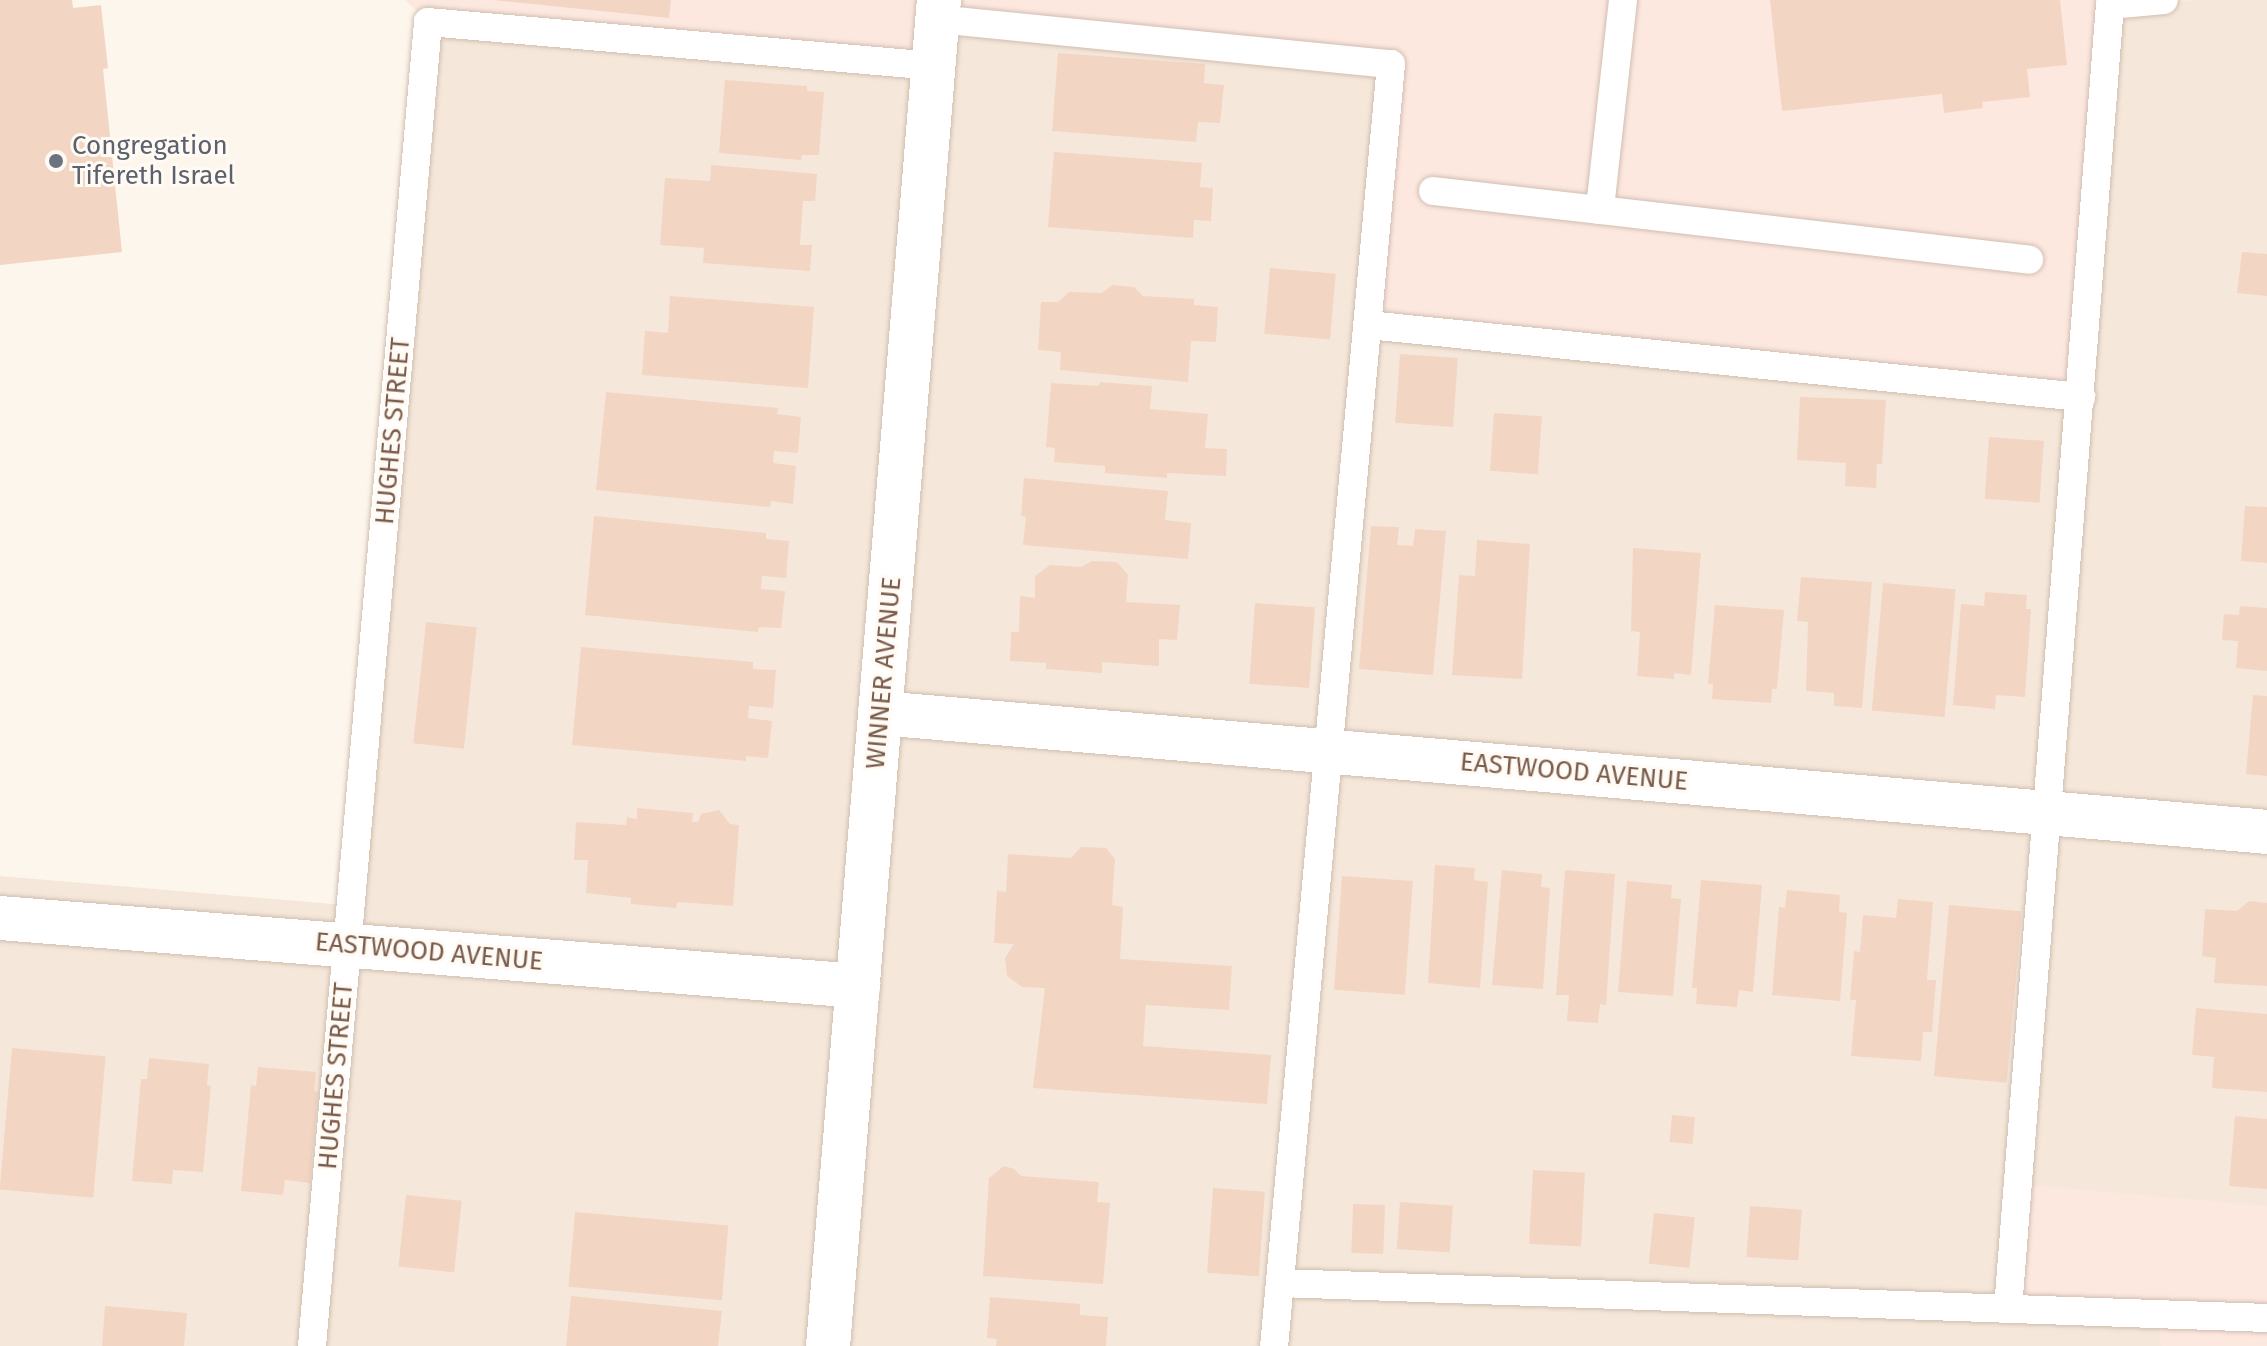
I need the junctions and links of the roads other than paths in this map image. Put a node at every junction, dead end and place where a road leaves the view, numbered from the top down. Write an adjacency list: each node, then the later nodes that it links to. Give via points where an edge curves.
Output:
1 (1623, 0): 6 (lane)
2 (2164, 0): 9 (lane, via 2110,5)
3 (938, 9): 4 (street, WINNER AVENUE); 8 (lane, via 1391,64)
4 (934, 66): 10 (street, WINNER AVENUE); 15 (lane, HUGHES STREET, via 428,22)
5 (1433, 191): 6 (lane)
6 (1600, 210): 7 (lane)
7 (2029, 260)
8 (1368, 325): 9 (lane); 11 (lane)
9 (2081, 397): 12 (lane)
10 (880, 713): 11 (street, EASTWOOD AVENUE); 16 (street, WINNER AVENUE)
11 (1328, 751): 12 (street, EASTWOOD AVENUE); 17 (lane)
12 (2049, 813): 13 (street, EASTWOOD AVENUE); 18 (lane)
13 (2267, 832)
14 (0, 918): 15 (street, EASTWOOD AVENUE)
15 (348, 945): 16 (street, EASTWOOD AVENUE); 20 (lane, HUGHES STREET)
16 (858, 986): 21 (street, WINNER AVENUE)
17 (1280, 1283): 18 (lane); 22 (lane)
18 (2008, 1309): 19 (lane)
19 (2267, 1318)
20 (312, 1346)
21 (828, 1346)
22 (1274, 1346)

